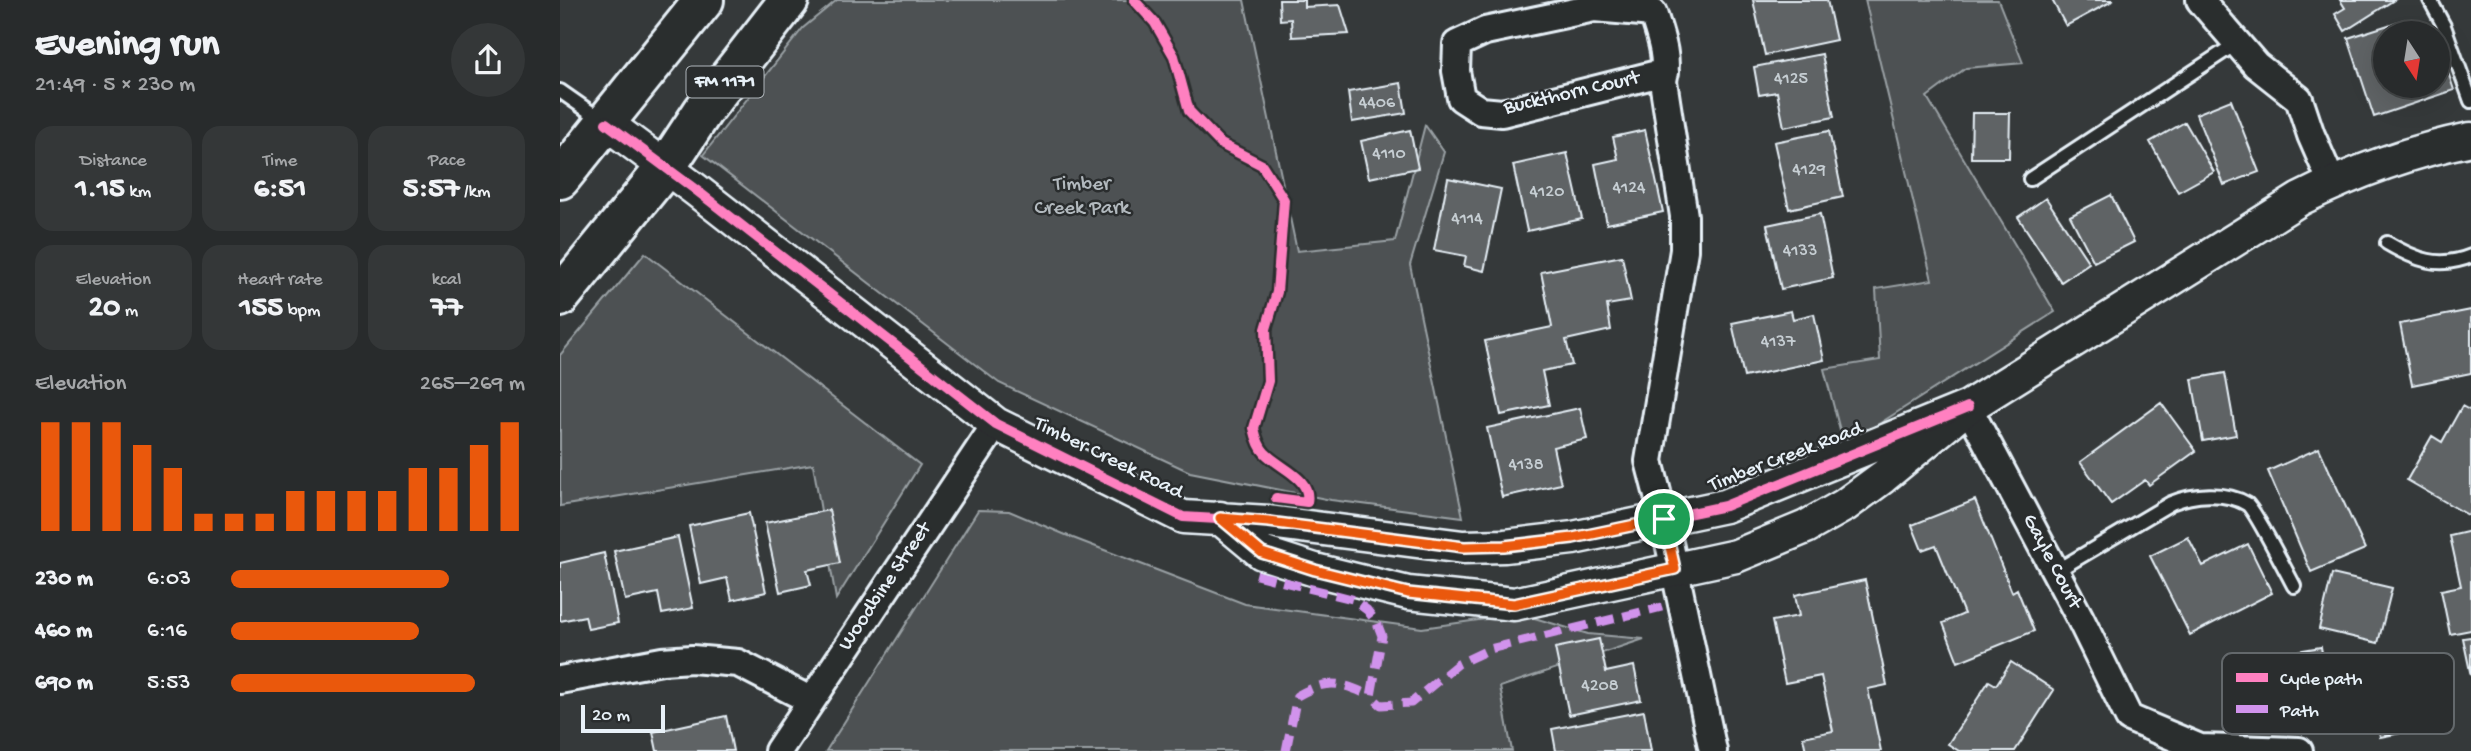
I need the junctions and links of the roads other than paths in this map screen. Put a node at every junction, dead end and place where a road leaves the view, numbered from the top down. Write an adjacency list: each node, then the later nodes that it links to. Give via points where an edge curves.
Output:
1 (704, 0): 9 (main road, FM 1171)
2 (789, 0): 11 (main road, FM 1171, via 702,111)
3 (2200, 0): 5 (street)
4 (2430, 0): 8 (lane)
5 (2237, 43): 13 (lane); 14 (street, via 2256,65 2299,99)
6 (1665, 72): 6 (street, Buckthorn Court, via 1663,44 1653,13 1594,8 1485,31 1457,44 1461,98 1481,111 1502,113); 21 (street, Buckthorn Court, via 1685,216 1685,250 1648,461)
7 (560, 91): 9 (lane)
8 (2471, 101)
9 (606, 123): 11 (street, Timber Creek Road); 12 (main road, FM 1171)
10 (2471, 139): 14 (street, Timber Creek Road, via 2392,160)
11 (666, 167): 17 (main road, FM 1171); 19 (street, Timber Creek Road)
12 (560, 178)
13 (2030, 179)
14 (2333, 183): 18 (street, Timber Creek Road, via 2300,199)
15 (2387, 243): 16 (lane, via 2413,258 2453,263)
16 (2471, 257)
17 (560, 297)
18 (1968, 407): 21 (street, Timber Creek Road, via 1748,498); 22 (street, Timber Creek Road, via 1883,477 1806,527 1736,556); 23 (street, Gayle Court)
19 (996, 424): 20 (street, Timber Creek Road, via 1183,517); 26 (street, Woodbine Street)
20 (1220, 518): 21 (street, Timber Creek Road, via 1464,547 1573,538); 22 (street, Timber Creek Road, via 1262,553 1408,593 1514,604)
21 (1664, 519): 22 (street, Buckthorn Court)
22 (1675, 569): 28 (street, Buckthorn Court)
23 (2056, 571): 24 (lane, via 2171,503 2188,496 2228,497 2249,505); 29 (street, Gayle Court, via 2129,719 2200,748)
24 (2294, 586)
25 (560, 680): 26 (street, via 692,659 738,663)
26 (810, 700): 27 (street, Woodbine Street)
27 (778, 751)
28 (1713, 751)
29 (2299, 751)

